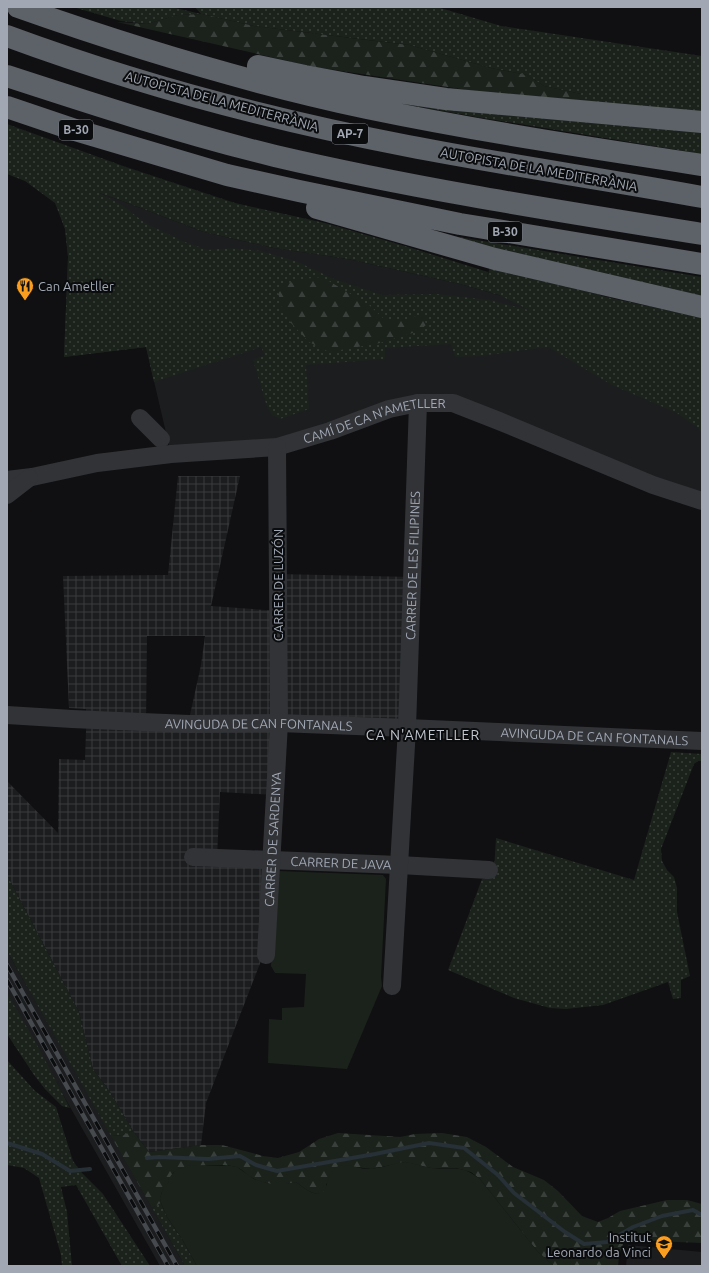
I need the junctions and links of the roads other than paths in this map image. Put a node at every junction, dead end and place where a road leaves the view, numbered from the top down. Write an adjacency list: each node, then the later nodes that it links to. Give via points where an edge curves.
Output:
1 (18, 7): 2 (highway)
2 (75, 27): 6 (highway, via 364,87 454,100); 8 (highway, via 220,71 366,107 516,135)
3 (7, 36): 9 (highway, AUTOPISTA DE LA MEDITERRÀNIA / AP-7, via 104,70 176,91 332,130 408,146)
4 (7, 76): 10 (highway, via 152,122 282,157 462,194)
5 (7, 107): 7 (highway, B-30)
6 (702, 122)
7 (122, 144): 11 (highway, B-30, via 227,175 374,207); 12 (highway, via 241,186 423,239 495,259)
8 (702, 165)
9 (702, 197)
10 (702, 234)
11 (702, 264)
12 (702, 307)
13 (418, 403): 16 (street, CAMÍ DE CA N'AMETLLER, via 390,409); 20 (street, CAMÍ DE CA N'AMETLLER, via 452,403 653,485); 23 (street, CARRER DE LES FILIPINES)
14 (140, 418): 15 (street)
15 (162, 439)
16 (277, 447): 17 (street, CAMÍ DE CA N'AMETLLER, via 204,451 97,463); 22 (street, CARRER DE LUZÓN)
17 (32, 477): 18 (street, CAMÍ DE CA N'AMETLLER); 19 (street, CAMÍ DE CA N'AMETLLER)
18 (7, 480)
19 (7, 495)
20 (702, 501)
21 (7, 715): 22 (street, AVINGUDA DE CAN FONTANALS, via 182,723)
22 (279, 723): 23 (street, AVINGUDA DE CAN FONTANALS); 26 (street, CARRER DE SARDENYA)
23 (407, 728): 24 (street, AVINGUDA DE CAN FONTANALS); 27 (street, CARRER DE LES FILIPINES)
24 (702, 740)
25 (193, 857): 26 (street, CARRER DE JAVA)
26 (271, 861): 27 (street, CARRER DE JAVA); 29 (street, CARRER DE SARDENYA)
27 (399, 865): 28 (street, CARRER DE JAVA); 30 (street, CARRER DE LES FILIPINES)
28 (489, 870)
29 (266, 955)
30 (392, 986)

